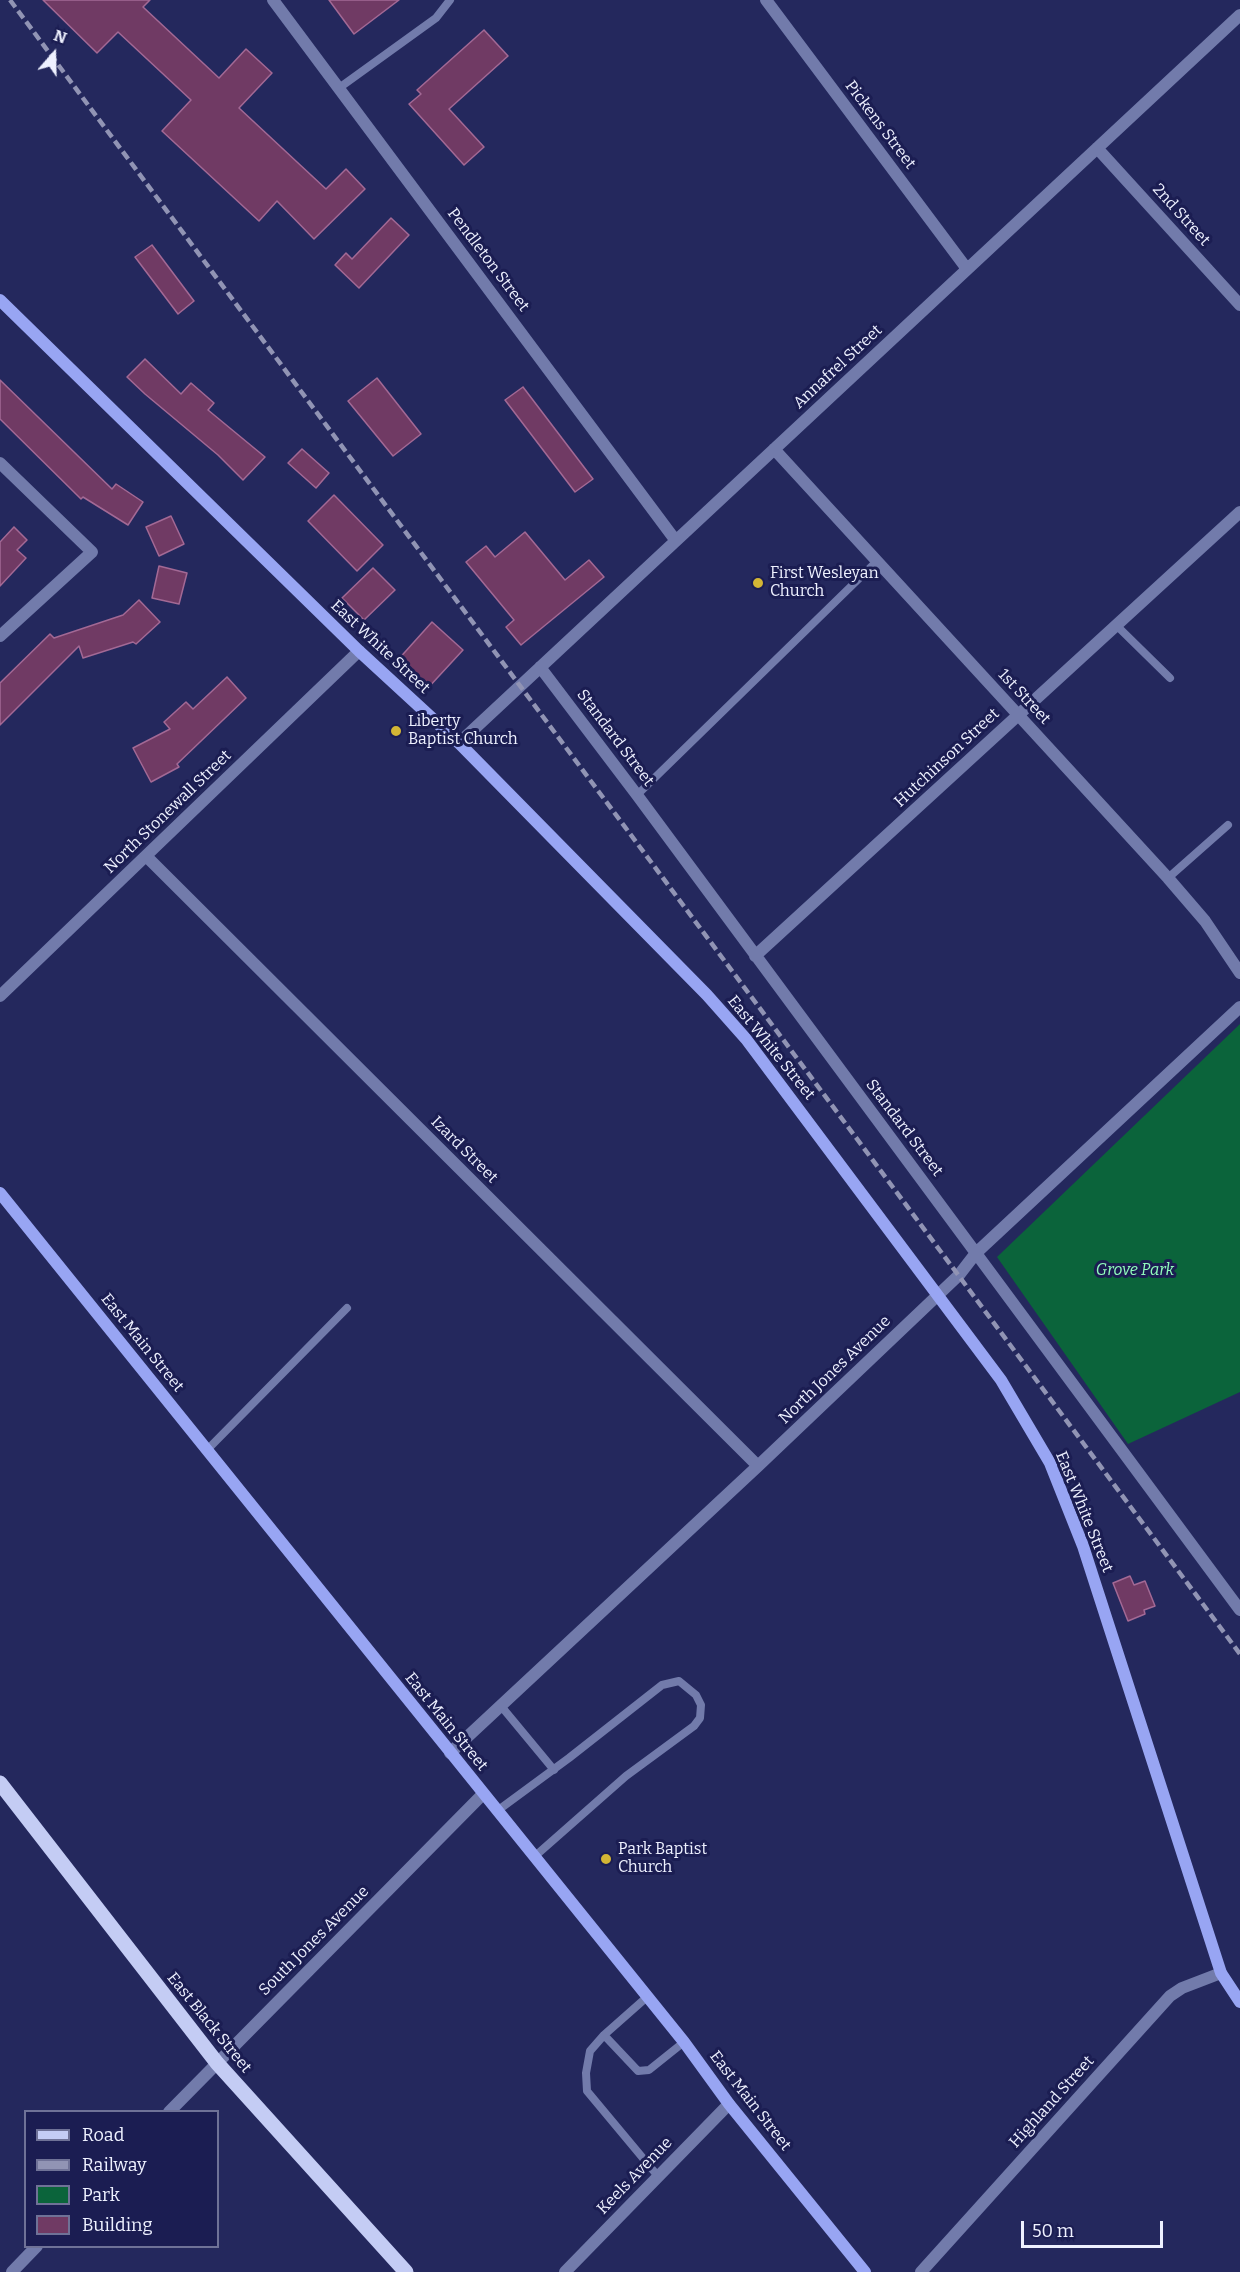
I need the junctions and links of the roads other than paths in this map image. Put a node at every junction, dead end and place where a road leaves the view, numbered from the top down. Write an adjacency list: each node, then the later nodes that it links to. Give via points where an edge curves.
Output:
1 (273, 0): 5 (street, Pendleton Street)
2 (450, 0): 5 (lane, via 436,18)
3 (766, 0): 7 (street, Pickens Street)
4 (1240, 15): 6 (street, Annafrel Street)
5 (339, 88): 13 (street, Pendleton Street)
6 (1097, 148): 7 (street, Annafrel Street); 9 (street, 2nd Street)
7 (967, 269): 10 (street, Annafrel Street)
8 (0, 300): 17 (street, East White Street)
9 (1240, 305)
10 (774, 449): 13 (street, Annafrel Street); 14 (street, 1st Street)
11 (0, 463): 16 (street, via 92,552)
12 (1240, 512): 15 (street, Hutchinson Street)
13 (676, 541): 18 (street, Annafrel Street)
14 (876, 562): 20 (street, 1st Street); 22 (lane)
15 (1116, 625): 19 (lane); 20 (street, Hutchinson Street)
16 (0, 636)
17 (359, 651): 21 (street, East White Street); 24 (street, North Stonewall Street)
18 (540, 667): 21 (street, Annafrel Street); 22 (street, Standard Street)
19 (1170, 678)
20 (1018, 715): 25 (street, 1st Street); 26 (street, Hutchinson Street)
21 (459, 743): 32 (street, East White Street, via 738,1030)
22 (637, 795): 26 (street, Standard Street)
23 (1228, 825): 25 (lane)
24 (146, 856): 28 (street, North Stonewall Street); 35 (street, Izard Street)
25 (1168, 878): 27 (street, 1st Street, via 1205,921)
26 (755, 956): 31 (street, Standard Street)
27 (1240, 974)
28 (0, 996)
29 (1240, 1007): 31 (street, North Jones Avenue)
30 (2, 1198): 34 (street, East Main Street)
31 (976, 1253): 32 (street, North Jones Avenue); 36 (street, Standard Street)
32 (938, 1294): 35 (street, North Jones Avenue); 45 (street, East White Street, via 1001,1380 1050,1463 1083,1546)
33 (347, 1308): 34 (lane)
34 (207, 1450): 39 (street, East Main Street)
35 (758, 1466): 38 (street, North Jones Avenue)
36 (1236, 1596): 37 (street, Standard Street)
37 (1240, 1610)
38 (501, 1706): 39 (street, North Jones Avenue); 40 (lane)
39 (450, 1753): 42 (street, East Main Street)
40 (554, 1770): 43 (lane); 44 (lane, via 662,1685 679,1681 696,1695 701,1705 700,1718 694,1726 626,1776)
41 (0, 1783): 50 (main road, East Black Street)
42 (483, 1794): 43 (street, East Main Street); 50 (street, South Jones Avenue)
43 (497, 1811): 44 (street, East Main Street)
44 (534, 1857): 46 (street, East Main Street)
45 (1221, 1973): 47 (street, East White Street); 59 (street, Highland Street, via 1170,1996)
46 (647, 1997): 48 (lane); 49 (street, East Main Street)
47 (1240, 2002)
48 (604, 2035): 49 (lane, via 638,2071 649,2070); 53 (lane, via 590,2051 587,2091)
49 (684, 2042): 51 (street, East Main Street)
50 (217, 2063): 52 (street, South Jones Avenue); 56 (main road, East Black Street)
51 (729, 2104): 53 (street, Keels Avenue); 58 (street, East Main Street)
52 (171, 2110)
53 (657, 2175): 57 (street, Keels Avenue)
54 (36, 2248): 55 (street)
55 (12, 2272)
56 (406, 2272)
57 (565, 2272)
58 (865, 2272)
59 (921, 2272)

